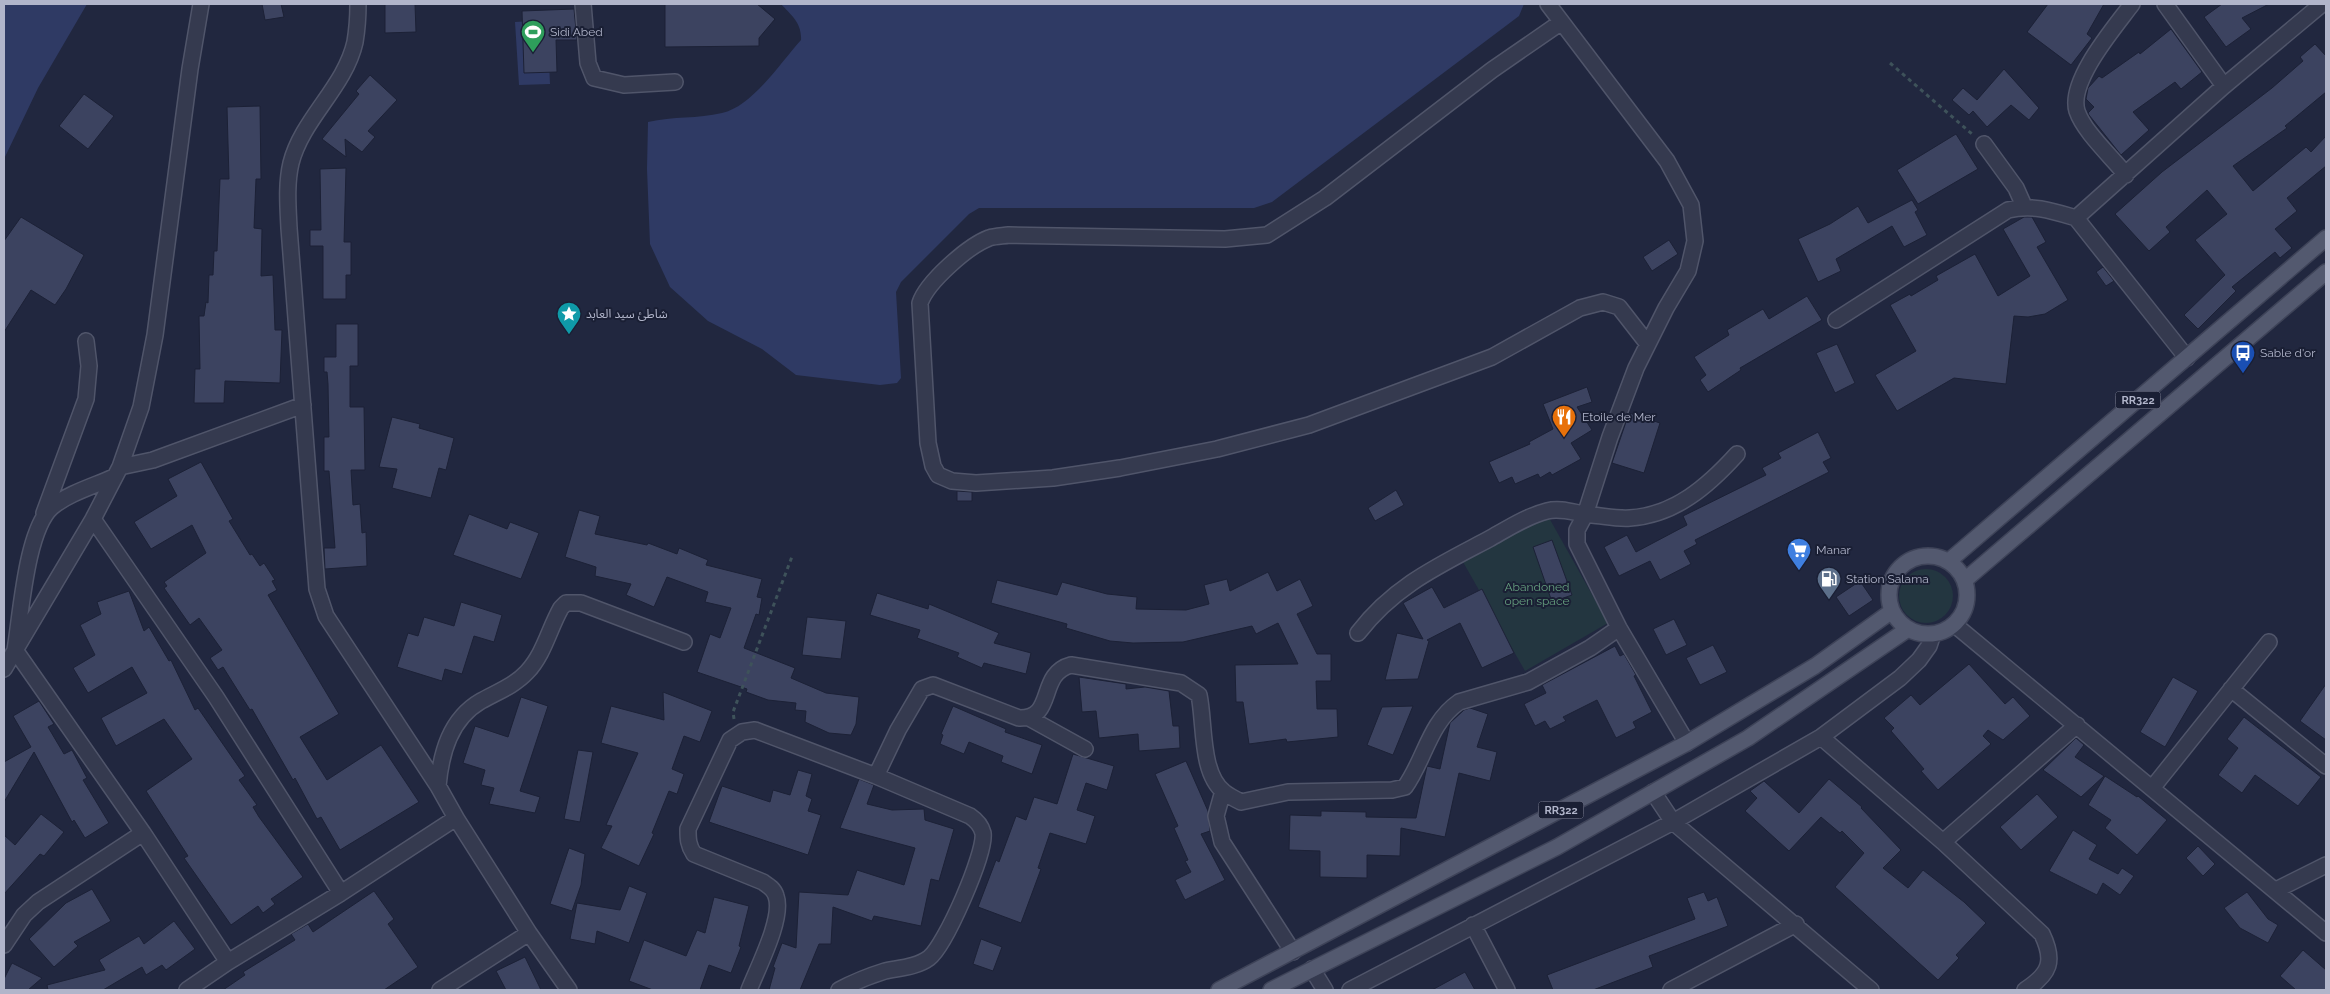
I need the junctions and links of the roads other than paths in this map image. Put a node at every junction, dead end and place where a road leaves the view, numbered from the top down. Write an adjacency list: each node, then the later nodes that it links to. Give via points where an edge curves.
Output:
1 (201, 4): 23 (street, via 150,371)
2 (358, 4): 21 (street, via 355,43 342,73 300,140 291,163 289,228)
3 (583, 4): 9 (street, via 588,63 594,78 624,85)
4 (1548, 4): 8 (street)
5 (2132, 4): 12 (street, via 2084,72 2076,94 2077,110 2085,126)
6 (2165, 4): 10 (street)
7 (2322, 4): 10 (street)
8 (1560, 23): 19 (street, via 1667,161 1690,205 1695,241 1688,271); 19 (street, via 1492,70 1325,198 1266,235 1225,239 1008,235 990,238 976,245 930,285 920,303 928,442 933,466 938,475 952,481 976,483 1053,478 1218,449 1309,425 1492,357 1580,308 1603,302 1619,307)
9 (675, 82)
10 (2224, 86): 12 (street)
11 (1984, 144): 13 (street, via 2016,188)
12 (2126, 175): 14 (street)
13 (2024, 206): 14 (street); 17 (street, via 2008,210)
14 (2076, 218): 20 (street)
15 (2326, 238): 20 (main road, RR322)
16 (2326, 272): 28 (main road, RR322)
17 (1836, 320)
18 (86, 341): 25 (street, via 89,366 86,399)
19 (1647, 343): 24 (street, via 1610,437)
20 (2187, 358): 27 (main road, RR322)
21 (303, 405): 23 (street); 47 (street, via 317,589 326,616)
22 (1737, 454): 24 (street, via 1690,499 1663,511 1630,518)
23 (117, 472): 25 (street, via 60,501); 26 (street)
24 (1585, 515): 31 (street, via 1577,530 1577,544); 33 (street, via 1572,511 1548,511 1528,518 1403,587 1372,614)
25 (42, 519): 37 (street, via 32,543)
26 (93, 519): 37 (street); 57 (street, via 216,697)
27 (1949, 561): 28 (main road); 29 (main road, via 1938,556 1925,556 1902,565 1890,586)
28 (1965, 580): 30 (main road, via 1967,604)
29 (1892, 611): 32 (main road); 43 (main road, RR322, via 1815,666)
30 (1955, 625): 34 (main road); 41 (street)
31 (1619, 628): 43 (street); 49 (street, via 1528,682 1459,702 1450,708 1436,726 1405,787 1288,792 1241,802)
32 (1908, 629): 34 (main road, via 1920,634); 50 (main road, RR322, via 1748,738)
33 (1358, 633)
34 (1933, 634): 42 (street, via 1920,660)
35 (684, 642): 47 (street, via 581,603 566,603 557,614 538,658 527,672 462,717 448,738 440,762)
36 (2269, 642): 39 (street)
37 (16, 650): 38 (street); 53 (street)
38 (4, 669)
39 (2231, 689): 45 (street); 48 (street)
40 (1029, 718): 44 (street); 46 (street, via 1018,718 933,686 922,689); 49 (street, via 1041,708 1054,675 1061,668 1071,666 1181,683 1199,695 1207,760)
41 (2077, 725): 48 (street); 54 (street)
42 (1821, 737): 52 (street); 54 (street)
43 (1687, 743): 63 (main road, RR322)
44 (1085, 749)
45 (2326, 766)
46 (876, 776): 69 (street, via 755,730 742,732 730,740 688,829 688,839 694,854 763,882 776,896 776,919); 70 (street, via 976,820 982,831 982,846 945,939 930,957 866,977)
47 (438, 786): 51 (street)
48 (2152, 787): 56 (street)
49 (1223, 791): 63 (street, via 1216,816 1222,842)
50 (1653, 792): 52 (street); 65 (main road, RR322, via 1557,847)
51 (456, 818): 57 (street); 60 (street)
52 (1673, 822): 58 (street); 59 (street)
53 (143, 833): 62 (street, via 38,902 24,915); 64 (street)
54 (1943, 842): 78 (street, via 2042,934 2050,964 2044,976)
55 (2326, 864): 56 (street)
56 (2276, 890): 61 (street)
57 (341, 893): 64 (street)
58 (1796, 924): 76 (street); 77 (street)
59 (1473, 925): 74 (street); 75 (street)
60 (529, 933): 67 (street); 68 (street)
61 (2326, 933)
62 (4, 945)
63 (1293, 952): 71 (main road, RR322)
64 (228, 962): 66 (street)
65 (1312, 969): 72 (main road, RR322); 73 (street)
66 (187, 990)
67 (440, 990)
68 (569, 990)
69 (749, 990)
70 (839, 990)
71 (1219, 990)
72 (1271, 990)
73 (1324, 990)
74 (1350, 990)
75 (1507, 990)
76 (1671, 990)
77 (1871, 990)
78 (2025, 990)

